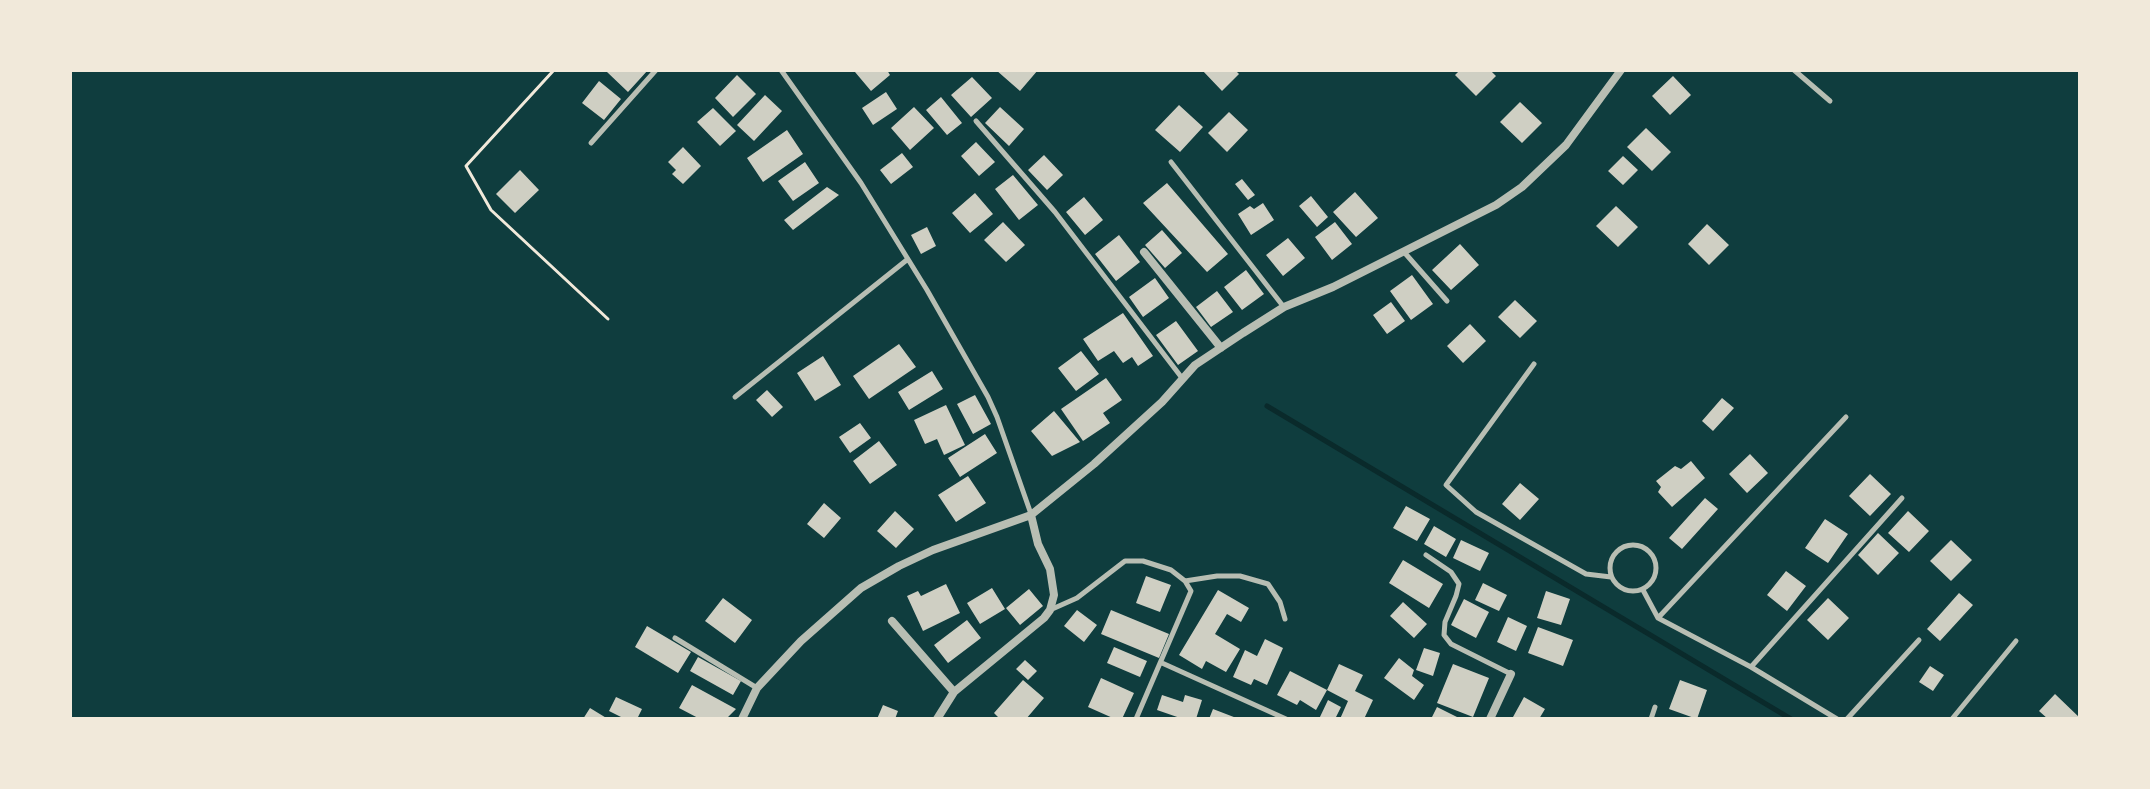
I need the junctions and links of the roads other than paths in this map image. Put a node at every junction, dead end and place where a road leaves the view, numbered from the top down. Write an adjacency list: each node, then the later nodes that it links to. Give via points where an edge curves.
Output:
1 (656, 70): 7 (lane)
2 (1621, 70): 9 (street, via 1566,145 1522,187)
3 (1794, 70): 5 (lane)
4 (784, 71): 11 (lane)
5 (1830, 101)
6 (976, 121): 16 (lane, via 1055,212)
7 (591, 143)
8 (1171, 162): 13 (lane)
9 (1403, 251): 12 (lane); 13 (street)
10 (1144, 252): 14 (street)
11 (908, 259): 17 (lane); 20 (lane, via 997,417)
12 (1447, 301)
13 (1284, 307): 14 (street)
14 (1221, 348): 16 (street)
15 (1534, 364): 22 (lane, via 1446,485 1476,512 1586,574)
16 (1182, 378): 20 (street, via 1094,464)
17 (735, 397)
18 (1846, 417): 26 (lane)
19 (1902, 498): 33 (lane)
20 (1031, 515): 25 (street, via 1050,569); 35 (street, via 933,550 861,588)
21 (1426, 555): 34 (lane, via 1459,584 1444,635 1451,644)
22 (1611, 577): 24 (lane, via 1628,591); 24 (lane, via 1610,562 1618,550 1641,546 1653,556 1656,571)
23 (1185, 581): 25 (lane, via 1171,570 1125,561 1077,598); 27 (lane, via 1240,576 1268,584); 32 (lane, via 1191,591)
24 (1643, 590): 26 (lane)
25 (1050, 610): 36 (street)
26 (1658, 618): 33 (lane)
27 (1285, 619)
28 (892, 621): 36 (street)
29 (675, 638): 35 (lane)
30 (1919, 640): 45 (lane)
31 (2016, 641): 46 (lane)
32 (1162, 663): 40 (lane); 41 (lane)
33 (1751, 667): 44 (lane)
34 (1511, 674): 42 (street)
35 (757, 688): 38 (street)
36 (954, 692): 39 (street)
37 (1655, 707): 43 (lane)
38 (742, 719)
39 (937, 719)
40 (1136, 719)
41 (1286, 719)
42 (1490, 719)
43 (1651, 719)
44 (1837, 719)
45 (1847, 719)
46 (1952, 719)

